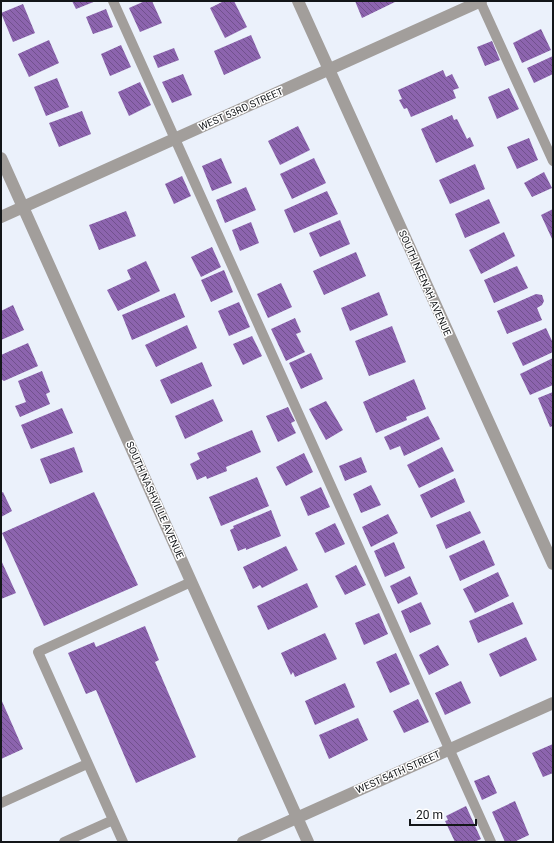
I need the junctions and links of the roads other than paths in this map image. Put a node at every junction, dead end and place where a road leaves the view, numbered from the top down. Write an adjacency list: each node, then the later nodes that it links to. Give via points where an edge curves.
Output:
1 (113, 1): 5 (lane)
2 (298, 1): 4 (street, SOUTH NEENAH AVENUE)
3 (480, 1): 4 (street, WEST 53RD STREET); 7 (lane)
4 (328, 70): 5 (street, WEST 53RD STREET); 10 (street, SOUTH NEENAH AVENUE)
5 (175, 139): 8 (street, WEST 53RD STREET); 13 (lane)
6 (1, 158): 8 (street, SOUTH NASHVILLE AVENUE)
7 (553, 161)
8 (23, 207): 9 (street, WEST 53RD STREET); 11 (street, SOUTH NASHVILLE AVENUE)
9 (1, 217)
10 (553, 564)
11 (191, 582): 14 (lane, via 38,652); 16 (street, SOUTH NASHVILLE AVENUE)
12 (553, 703): 13 (street, WEST 54TH STREET)
13 (450, 749): 16 (street, WEST 54TH STREET); 22 (lane)
14 (87, 764): 15 (lane); 17 (lane)
15 (1, 803)
16 (297, 817): 20 (street, WEST 54TH STREET); 21 (street, SOUTH NASHVILLE AVENUE)
17 (113, 820): 18 (lane); 19 (lane)
18 (64, 842)
19 (123, 842)
20 (243, 842)
21 (308, 842)
22 (492, 842)

